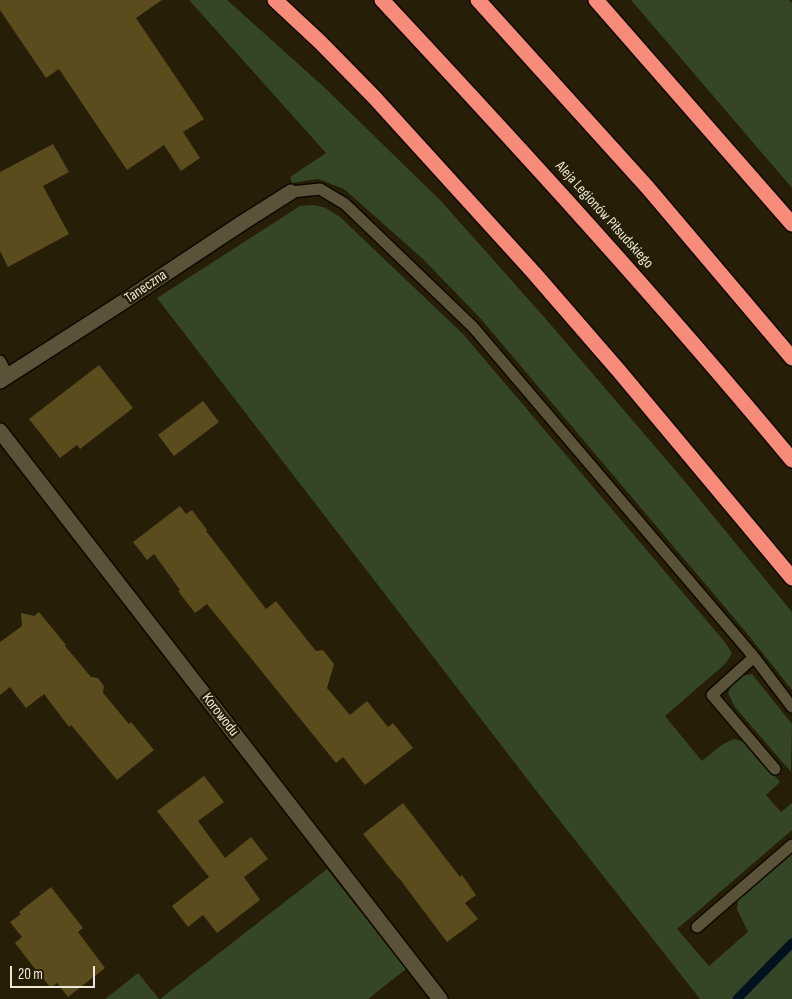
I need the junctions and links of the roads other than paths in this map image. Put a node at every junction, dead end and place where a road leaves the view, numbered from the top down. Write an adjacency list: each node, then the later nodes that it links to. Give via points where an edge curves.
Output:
1 (275, 0): 12 (highway, via 374,97 534,273)
2 (382, 0): 11 (highway, Aleja Legionów Piłsudskiego, via 632,273)
3 (478, 0): 7 (highway, via 648,188)
4 (596, 0): 6 (highway)
5 (291, 192): 9 (street, Taneczna); 13 (lane, via 320,189 345,204 473,327)
6 (792, 224)
7 (792, 358)
8 (0, 361): 9 (lane)
9 (4, 378)
10 (0, 431): 18 (street, Korowodu)
11 (792, 460)
12 (792, 578)
13 (754, 657): 14 (lane); 15 (lane, via 712,695)
14 (792, 707)
15 (775, 769)
16 (792, 845): 17 (lane)
17 (697, 927)
18 (440, 999)

